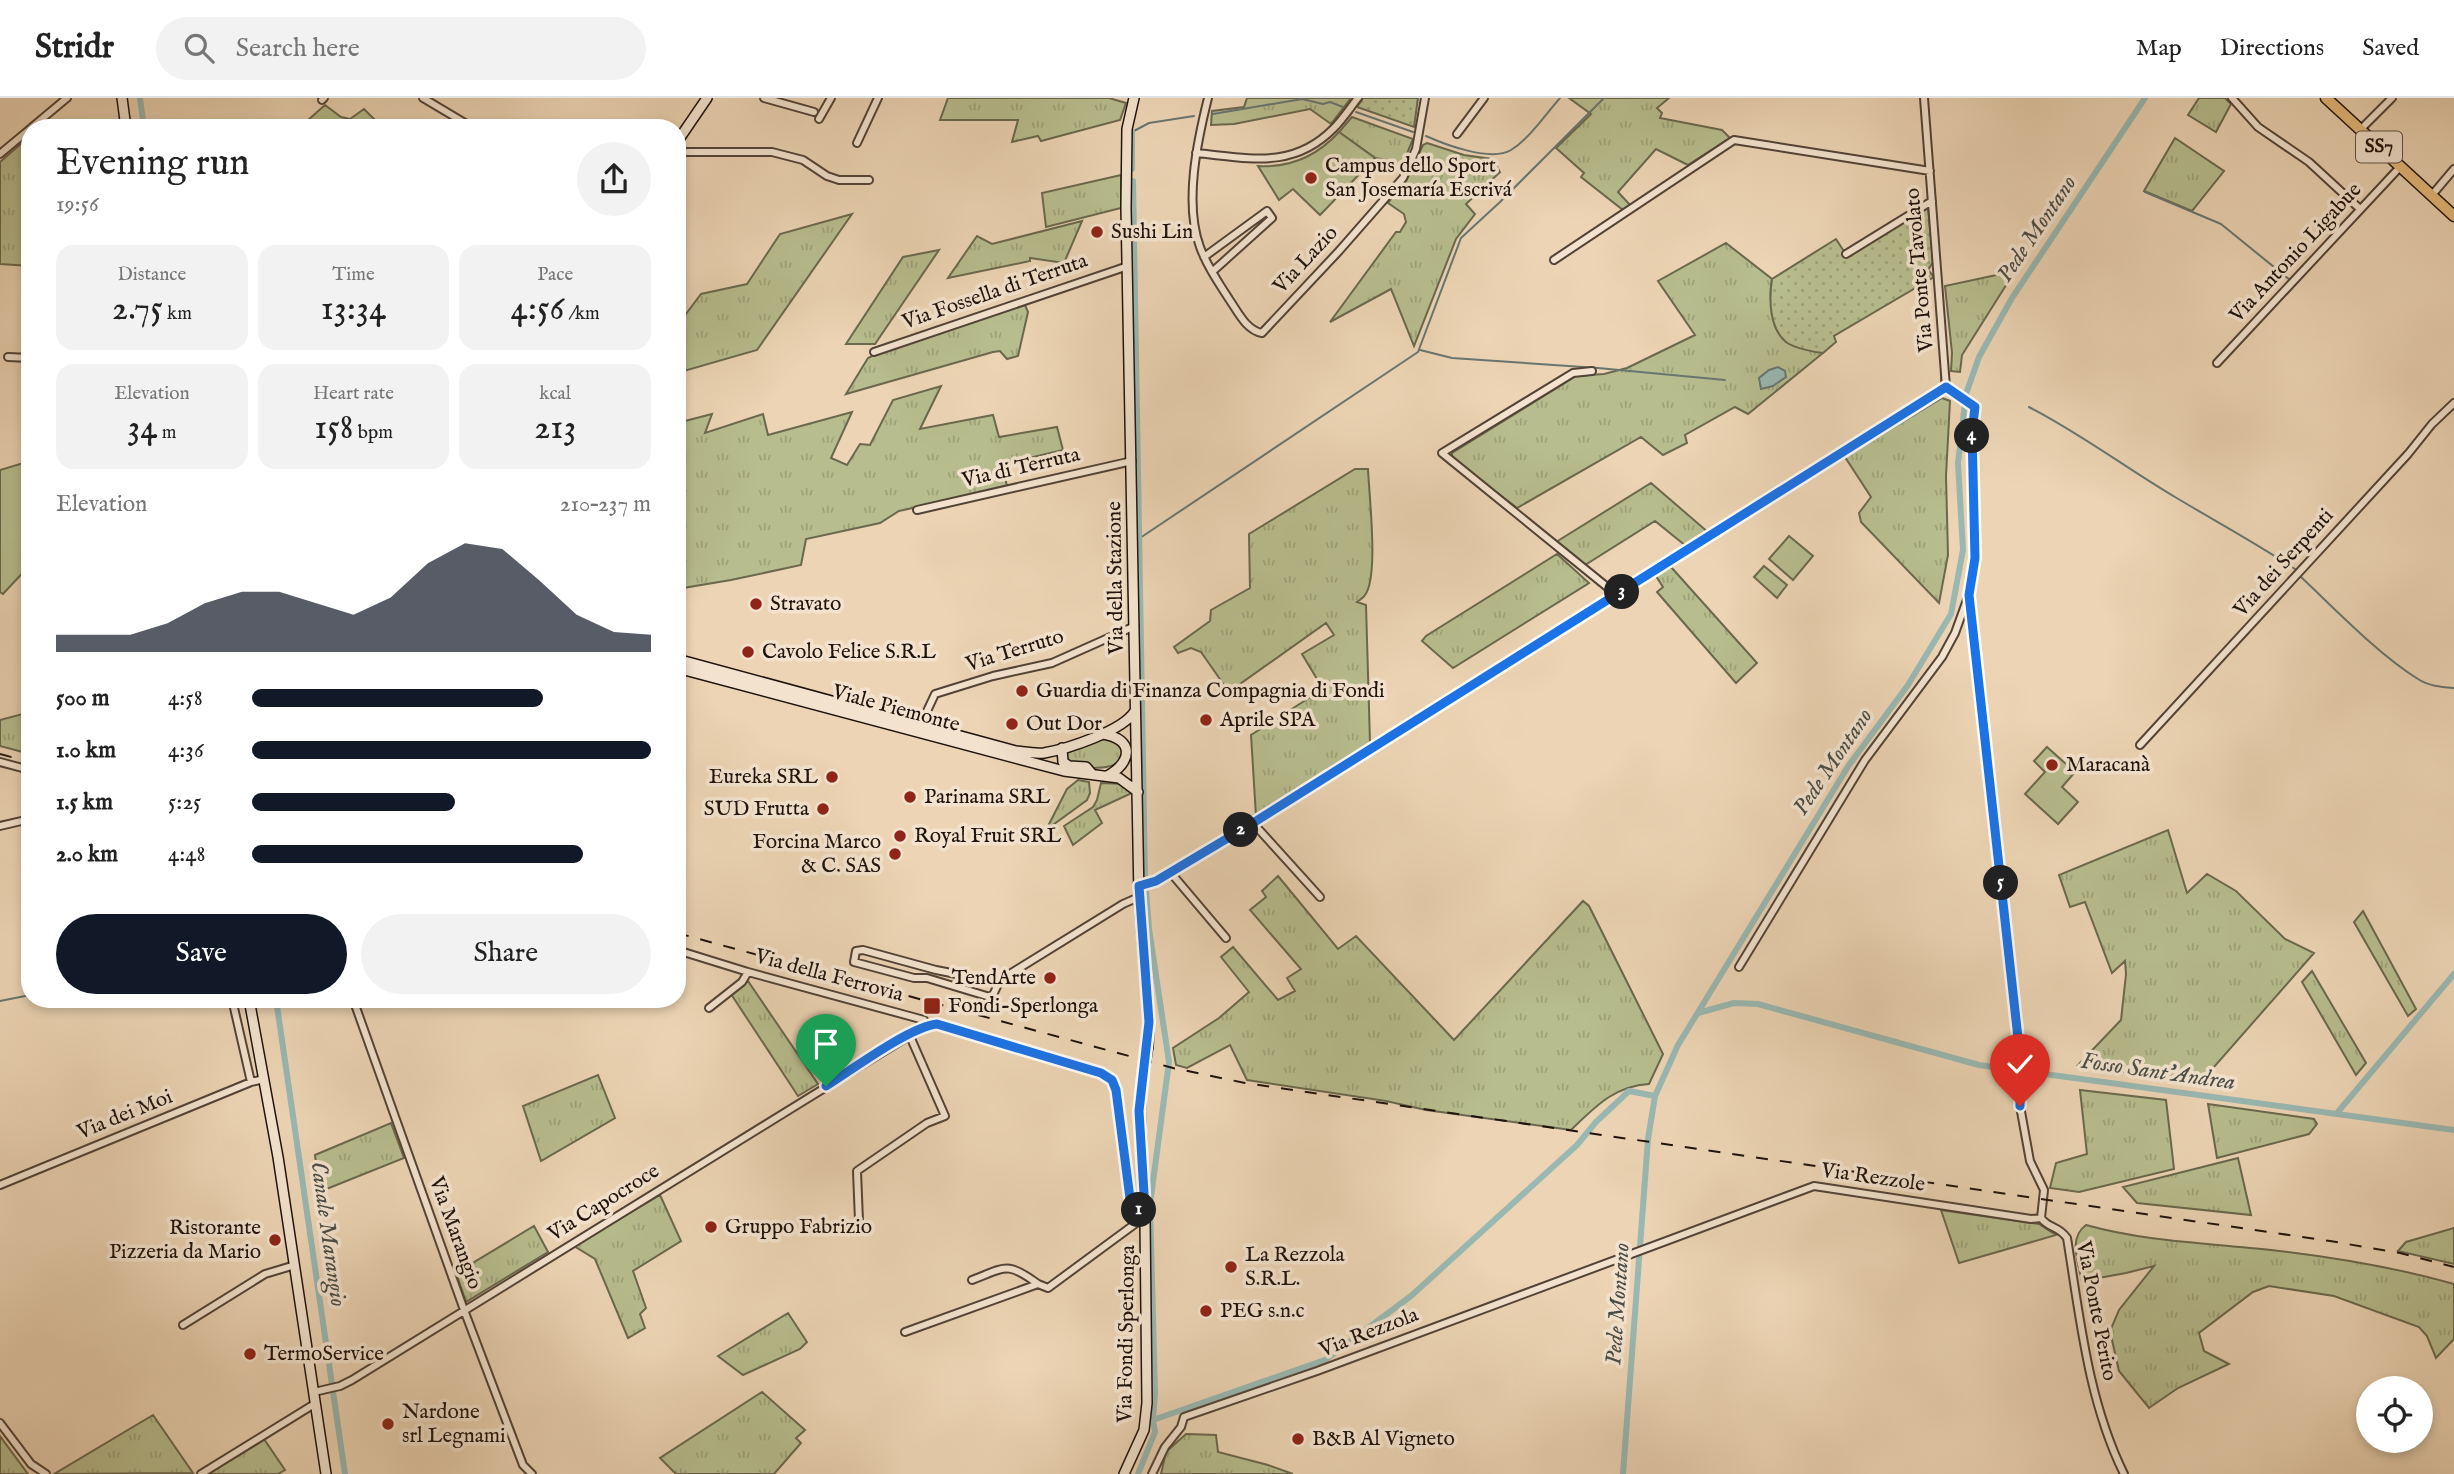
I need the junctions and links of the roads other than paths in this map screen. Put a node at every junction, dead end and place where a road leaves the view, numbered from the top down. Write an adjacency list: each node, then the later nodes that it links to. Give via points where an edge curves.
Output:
1 (67, 98): 18 (street)
2 (122, 98): 19 (street)
3 (423, 98): 20 (street)
4 (707, 98): 22 (street)
5 (764, 98): 17 (street)
6 (831, 98): 21 (street)
7 (878, 98): 26 (street)
8 (1134, 98): 41 (street, Via della Stazione, via 1127,129)
9 (1208, 98): 28 (street)
10 (1358, 98): 28 (street, via 1335,128 1311,148 1286,158)
11 (1425, 98): 42 (street, Via Lazio, via 1416,149 1403,178 1262,332 1253,331 1241,317)
12 (1484, 98): 24 (street)
13 (1924, 98): 32 (street, Via Ponte Tavolato)
14 (2232, 98): 36 (street, via 2259,127 2309,162)
15 (2326, 98): 23 (main road, SS7)
16 (2392, 98): 23 (street)
17 (814, 112)
18 (42, 119)
19 (125, 119)
20 (458, 119)
21 (819, 119)
22 (686, 129)
23 (2361, 129): 30 (main road, SS7)
24 (1457, 134)
25 (21, 136): 29 (street)
26 (857, 143)
27 (686, 152): 33 (street, via 780,153 839,180)
28 (1196, 153): 39 (street, via 1194,218)
29 (0, 154)
30 (2400, 167): 34 (main road, SS7); 36 (street, Via Antonio Ligabue)
31 (2454, 169): 34 (street)
32 (1930, 171): 35 (street, Via Ponte Tavolato); 40 (street, via 1734,140)
33 (869, 180)
34 (2432, 195): 37 (main road, SS7)
35 (1932, 201): 38 (street); 48 (street, Via Ponte Tavolato)
36 (2360, 209): 46 (street, Via Antonio Ligabue)
37 (2454, 216)
38 (1846, 254)
39 (1204, 257): 42 (street); 42 (street, via 1267,211 1272,218)
40 (1554, 260)
41 (1128, 266): 43 (street, Via Fossella di Terruta); 50 (street, Via della Stazione)
42 (1212, 272)
43 (874, 352)
44 (8, 358): 45 (street)
45 (21, 358)
46 (2217, 363)
47 (1592, 371): 52 (street, via 1573,373 1442,453)
48 (1946, 387): 52 (street); 53 (street, via 1975,407 1975,558)
49 (2454, 403): 62 (street, Via dei Serpenti)
50 (1132, 461): 51 (street, Via di Terruta); 54 (street, Via della Stazione)
51 (917, 510)
52 (1617, 595): 72 (street)
53 (1969, 595): 81 (street, via 1942,657 1866,760); 97 (street, via 2021,1065 2020,1106 2030,1161 2044,1190)
54 (1135, 626): 57 (street, Via della Stazione); 58 (street, Via Terruto, via 1052,663 936,694)
55 (686, 661): 58 (street, Viale Piemonte)
56 (686, 670): 67 (street, Viale Piemonte, via 1064,771)
57 (1136, 709): 59 (street, Viale Piemonte); 61 (street, Via della Stazione)
58 (921, 724): 63 (street, Viale Piemonte, via 1016,751 1042,753)
59 (1118, 725): 60 (street, Viale Piemonte); 61 (street)
60 (1103, 734): 63 (street, Viale Piemonte); 68 (street, via 1115,736 1127,752 1124,764)
61 (1137, 739): 66 (street, Via della Stazione)
62 (2140, 746)
63 (1062, 748): 67 (street, via 1063,762 1086,767)
64 (0, 762): 65 (street)
65 (21, 768)
66 (1137, 769): 69 (street); 70 (street, Via della Stazione)
67 (1092, 774): 68 (street, Viale Piemonte)
68 (1107, 776): 69 (street, Viale Piemonte)
69 (1119, 778): 70 (street)
70 (1138, 792): 75 (street, Via della Stazione)
71 (21, 821): 73 (street)
72 (1253, 823): 74 (street); 77 (street)
73 (0, 826)
74 (1171, 873): 75 (street); 78 (street)
75 (1145, 885): 76 (street, Via della Stazione)
76 (1139, 897): 85 (street); 96 (street, Via Fondi Sperlonga, bridge, via 1149,1022 1139,1111)
77 (1320, 897)
78 (1226, 937)
79 (686, 953): 82 (street, Via della Ferrovia)
80 (927, 967): 83 (street); 84 (street); 84 (street, via 863,950 856,951 853,959)
81 (1739, 967)
82 (748, 972): 90 (street); 91 (street, Via della Ferrovia, via 924,1020)
83 (958, 975): 85 (street); 86 (street)
84 (925, 978): 86 (street)
85 (1000, 979): 86 (street, via 990,997)
86 (955, 986)
87 (234, 1008): 94 (street)
88 (250, 1008): 93 (street)
89 (356, 1008): 103 (street, Via Marangio)
90 (709, 1008)
91 (925, 1026): 92 (street, Via Capocroce); 96 (street, Via della Ferrovia, via 937,1024 1112,1080 1128,1198 1131,1206)
92 (909, 1034): 98 (street, via 945,1116 927,1123 857,1171); 103 (street, Via Capocroce)
93 (264, 1079): 94 (street, Via dei Moi); 100 (street)
94 (251, 1082): 95 (street, Via dei Moi)
95 (0, 1185)
96 (1145, 1215): 102 (street, via 1048,1287); 113 (street, Via Fondi Sperlonga, via 1147,1402 1144,1430)
97 (2041, 1218): 99 (street, Via Rezzole, via 1814,1186); 115 (street, Via Ponte Perito, via 2067,1238 2096,1403)
98 (859, 1221)
99 (1627, 1254): 114 (street, Via Rezzola, via 1184,1417)
100 (295, 1265): 104 (street, via 265,1274); 106 (street)
101 (972, 1280): 102 (street, via 1010,1267)
102 (1038, 1284): 105 (street)
103 (464, 1310): 106 (street, Via Capocroce, via 340,1386); 112 (street, Via Marangio, via 523,1465)
104 (183, 1325)
105 (905, 1332)
106 (317, 1391): 107 (street)
107 (316, 1403): 110 (street); 111 (street)
108 (0, 1423): 109 (street, via 31,1464)
109 (46, 1474)
110 (201, 1474)
111 (327, 1474)
112 (532, 1474)
113 (1124, 1474)
114 (1152, 1474)
115 (2124, 1474)

